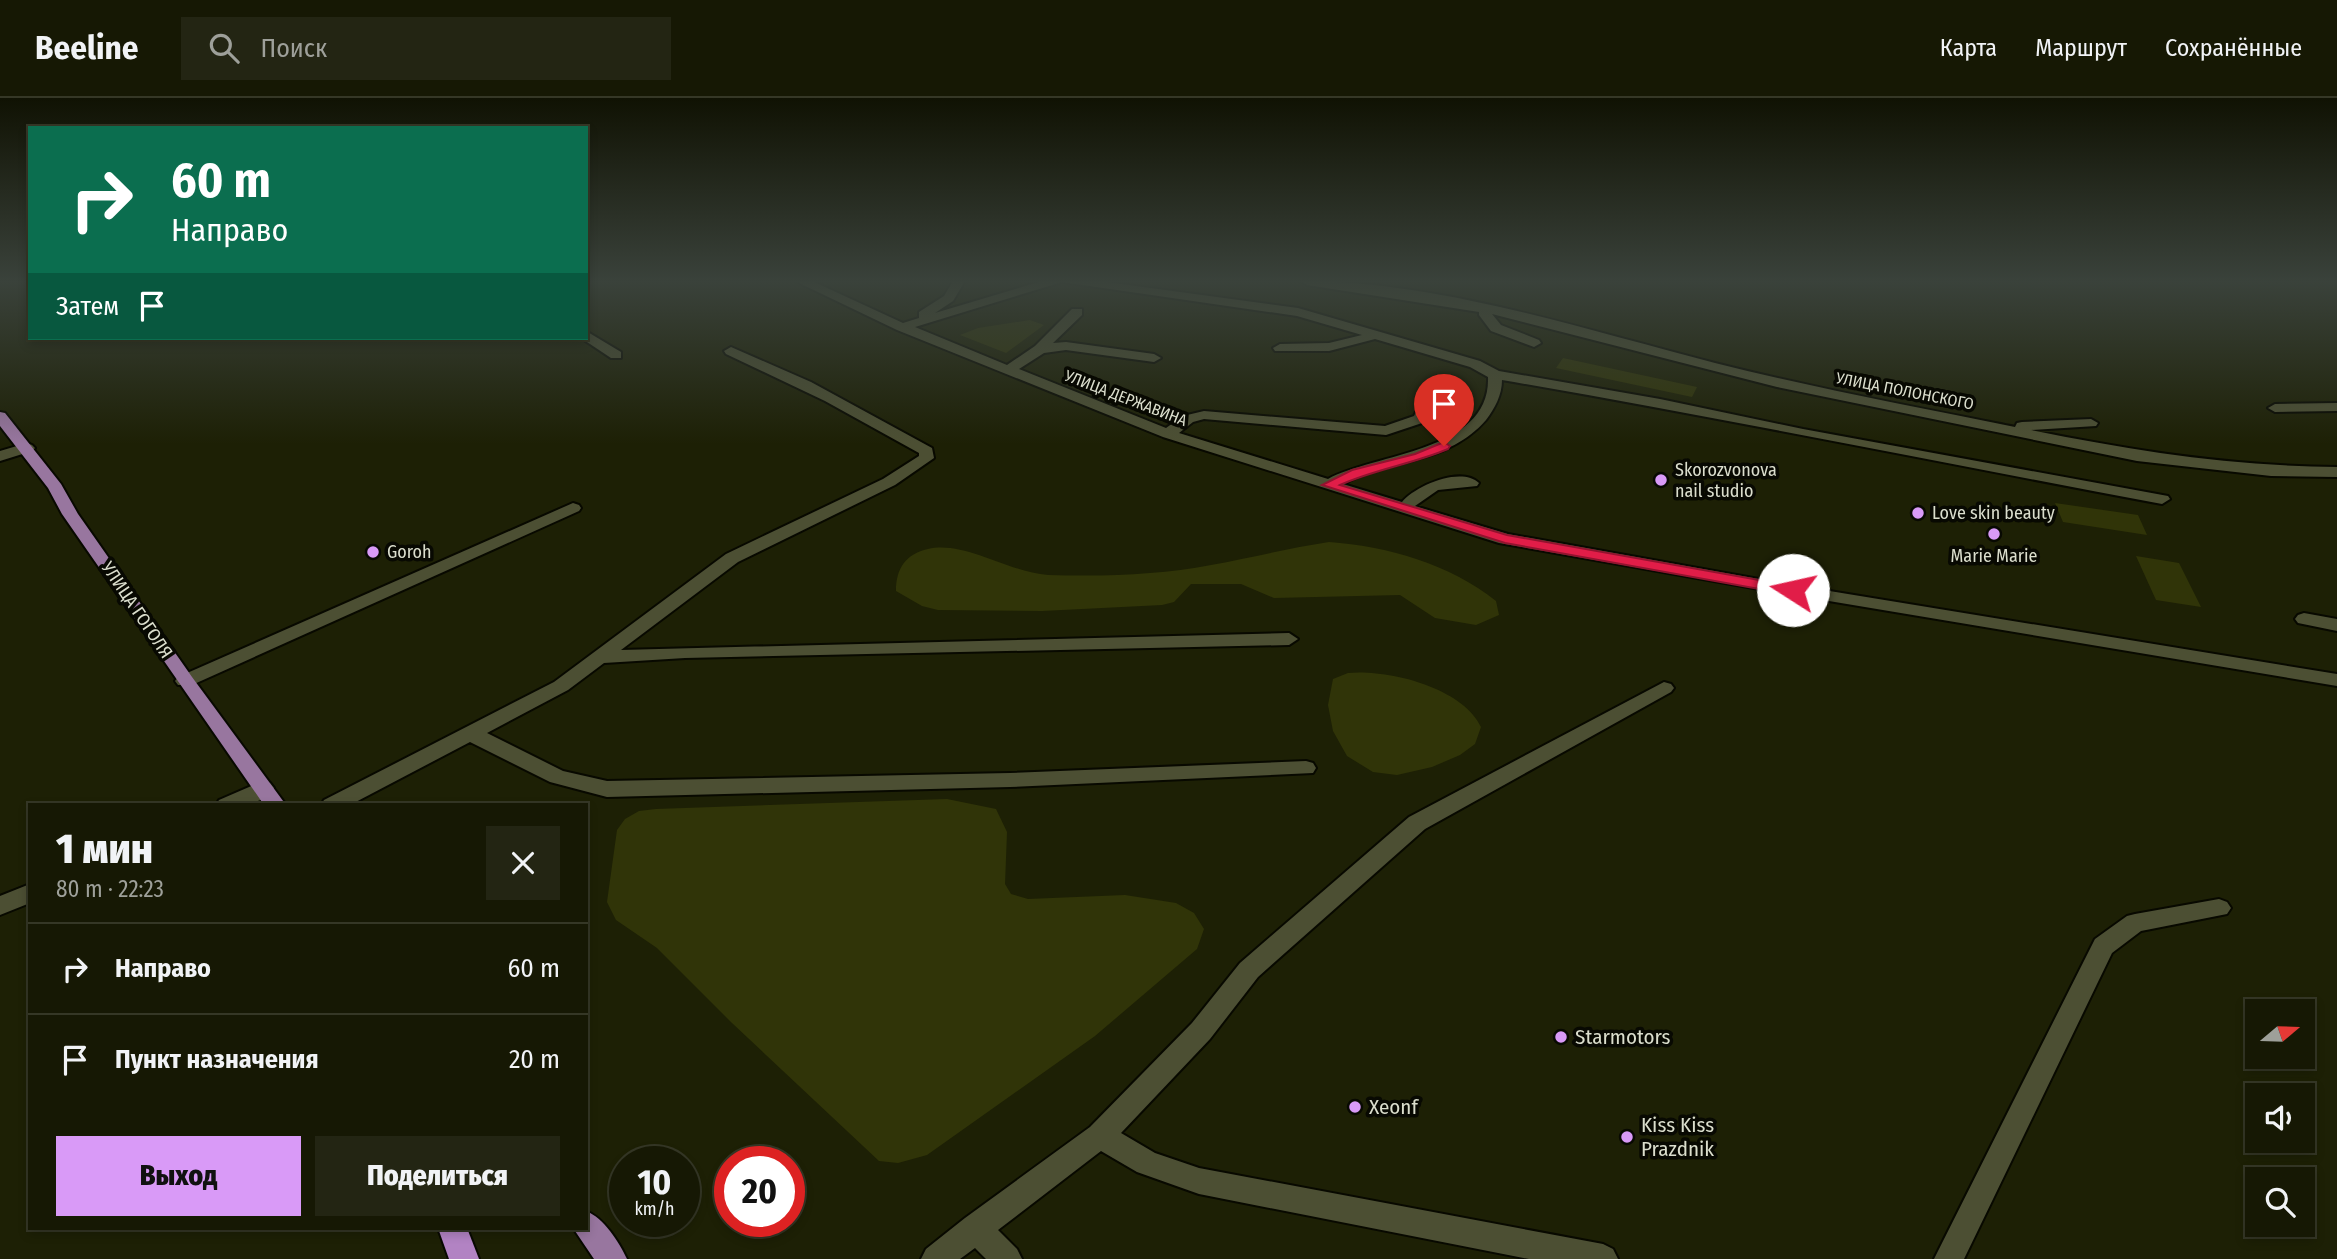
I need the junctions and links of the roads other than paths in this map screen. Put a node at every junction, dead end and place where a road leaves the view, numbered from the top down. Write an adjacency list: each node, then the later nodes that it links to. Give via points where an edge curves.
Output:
1 (922, 335): 14 (lane, УЛИЦА ДЕРЖАВИНА)
2 (1054, 335): 10 (lane)
3 (1373, 335): 9 (lane, via 1343,344)
4 (1379, 335): 15 (lane)
5 (1514, 335): 8 (lane)
6 (1586, 335): 21 (lane, УЛИЦА ПОЛОНСКОГО, via 1777,383)
7 (588, 336): 12 (lane)
8 (1534, 343)
9 (1280, 348)
10 (1040, 349): 13 (lane, via 1066,346); 14 (lane)
11 (731, 351): 34 (lane, via 865,415 927,451 926,458 889,482 732,558)
12 (617, 355)
13 (1154, 358)
14 (1007, 371): 22 (lane, УЛИЦА ДЕРЖАВИНА)
15 (1495, 374): 27 (lane, via 1494,397 1466,433 1420,457 1356,473); 28 (lane)
16 (1431, 395): 22 (lane, via 1420,419 1386,431 1218,414 1188,419)
17 (2337, 407): 18 (lane)
18 (2275, 408)
19 (0, 416): 23 (main road, УЛИЦА ГОГОЛЯ)
20 (2091, 423): 21 (lane)
21 (2009, 430): 25 (lane, УЛИЦА ПОЛОНСКОГО, via 2214,466)
22 (1168, 434): 27 (lane, УЛИЦА ДЕРЖАВИНА)
23 (27, 448): 24 (lane); 36 (main road, УЛИЦА ГОГОЛЯ)
24 (0, 456)
25 (2337, 472)
26 (1471, 483): 30 (lane, via 1422,489)
27 (1329, 485): 30 (lane, УЛИЦА ДЕРЖАВИНА)
28 (2162, 499)
29 (573, 508): 36 (lane)
30 (1404, 509): 35 (lane, УЛИЦА ДЕРЖАВИНА, via 1505,539)
31 (2304, 619): 32 (lane)
32 (2337, 625)
33 (1289, 639): 34 (lane)
34 (599, 657): 38 (lane, via 561,686)
35 (2337, 680)
36 (185, 681): 40 (main road, УЛИЦА ГОГОЛЯ)
37 (1664, 688): 46 (lane, via 1417,823 1249,970 1201,1031)
38 (470, 733): 39 (lane, via 557,777 607,789); 42 (lane)
39 (1306, 768)
40 (269, 796): 41 (lane)
41 (236, 803)
42 (336, 803)
43 (28, 894): 44 (lane)
44 (0, 906)
45 (2219, 908): 55 (lane, via 2135,923 2103,946)
46 (1100, 1136): 48 (lane); 54 (lane, via 1147,1163 1199,1181)
47 (588, 1228): 51 (main road)
48 (975, 1228): 52 (lane); 53 (lane)
49 (453, 1230): 50 (highway)
50 (464, 1259)
51 (612, 1259)
52 (936, 1259)
53 (1007, 1259)
54 (1603, 1259)
55 (1949, 1259)

